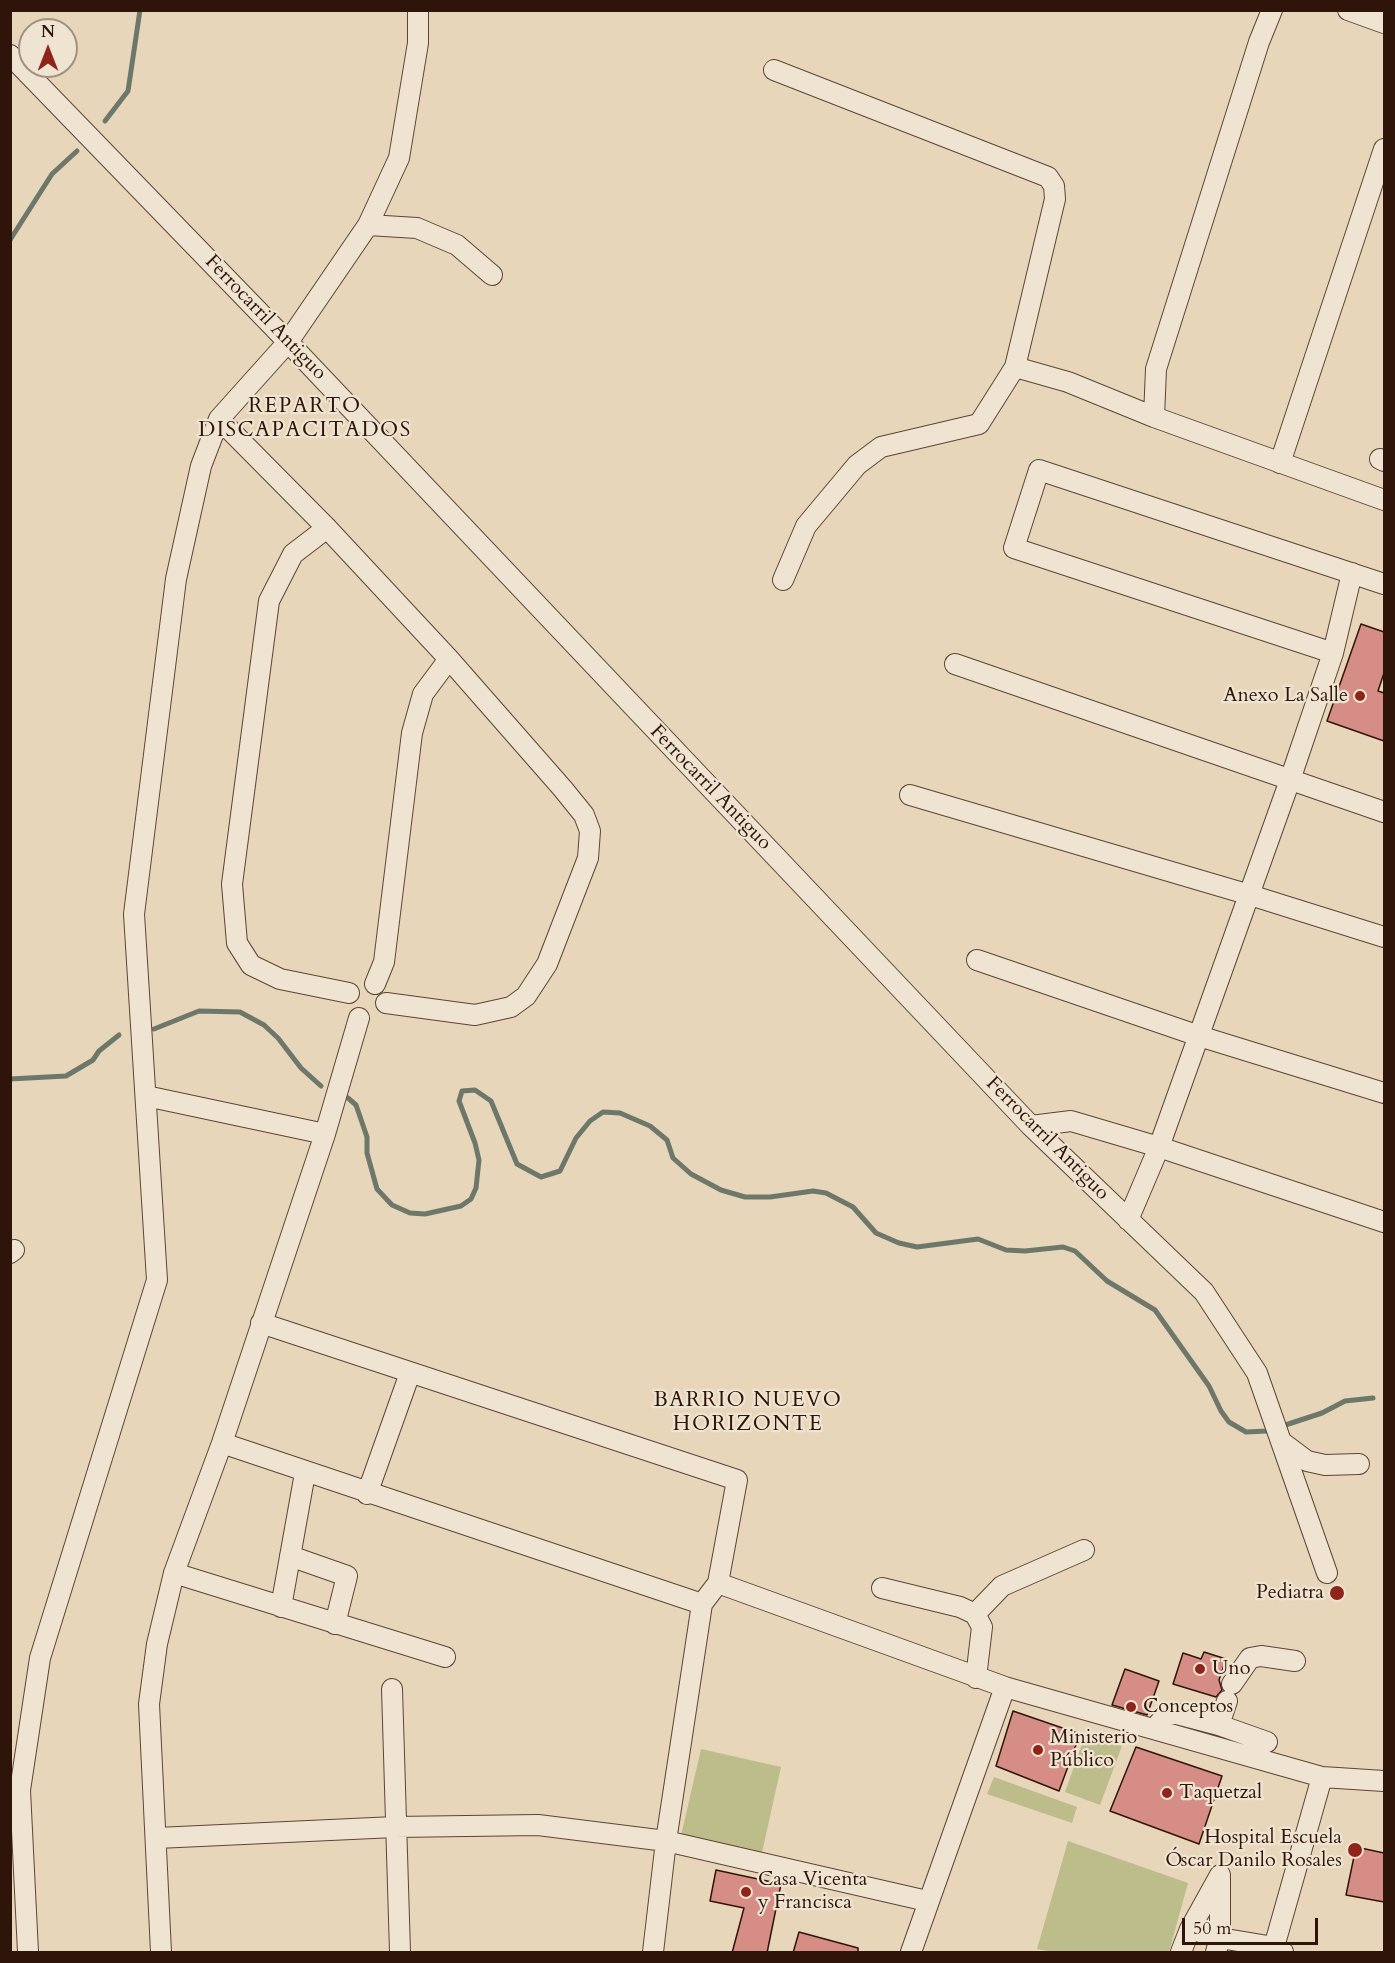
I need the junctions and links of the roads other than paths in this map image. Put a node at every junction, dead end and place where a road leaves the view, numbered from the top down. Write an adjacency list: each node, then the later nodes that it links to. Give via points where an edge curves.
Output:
1 (418, 10): 8 (street, via 417,43 399,158)
2 (1272, 10): 12 (street, via 1156,369)
3 (1348, 10): 4 (street)
4 (1384, 23)
5 (10, 55): 10 (street, Ferrocarril Antiguo)
6 (774, 70): 11 (street, via 1048,177 1055,199)
7 (1384, 149): 14 (street)
8 (368, 225): 9 (street, via 417,228 457,245); 10 (street)
9 (492, 275)
10 (288, 342): 13 (street); 36 (street, Ferrocarril Antiguo)
11 (1015, 367): 12 (street, via 1068,382); 18 (street, via 979,424 881,447 857,465 806,526)
12 (1154, 417): 14 (street)
13 (219, 419): 16 (street); 35 (street, via 201,466 176,579 134,914)
14 (1280, 463): 15 (street)
15 (1384, 500)
16 (327, 528): 21 (street); 30 (street, via 293,554 269,601 232,884 237,943 251,965 280,979)
17 (1352, 573): 19 (street); 20 (street); 20 (street, via 1039,470 1014,548)
18 (783, 580)
19 (1384, 584)
20 (1333, 653): 23 (street)
21 (449, 659): 29 (street, via 423,694 412,733 384,962); 31 (street, via 584,815 590,831 588,858 547,964 526,996 511,1007 475,1015)
22 (955, 664): 23 (street)
23 (1290, 780): 25 (street); 26 (street)
24 (910, 795): 26 (street)
25 (1384, 812)
26 (1250, 894): 27 (street); 33 (street)
27 (1384, 937)
28 (976, 960): 33 (street)
29 (375, 984): 30 (street, via 365,982); 31 (street, via 383,991)
30 (349, 993): 32 (street, via 351,1012)
31 (386, 1003): 32 (street, via 381,1013 371,1019)
32 (359, 1018): 37 (street)
33 (1199, 1036): 34 (street); 38 (street)
34 (1384, 1093)
35 (146, 1096): 37 (street); 71 (street, via 157,1280 40,1658 20,1790)
36 (1031, 1126): 38 (street, via 1071,1121); 39 (street, Ferrocarril Antiguo)
37 (325, 1134): 41 (street)
38 (1160, 1147): 39 (street); 40 (street)
39 (1128, 1220): 44 (street, Ferrocarril Antiguo, via 1204,1292 1257,1373)
40 (1384, 1222)
41 (261, 1323): 42 (street); 43 (street)
42 (410, 1373): 47 (street); 52 (street, via 737,1480)
43 (222, 1443): 46 (street); 50 (street)
44 (1283, 1443): 45 (street, via 1307,1461 1325,1466); 51 (street, Ferrocarril Antiguo)
45 (1359, 1464)
46 (305, 1473): 47 (street); 49 (street)
47 (367, 1494): 54 (street)
48 (1084, 1550): 56 (street, via 1002,1586)
49 (290, 1556): 55 (street); 57 (street, via 347,1576)
50 (174, 1573): 55 (street); 69 (street, via 157,1644 149,1704)
51 (1327, 1573)
52 (718, 1583): 54 (street); 60 (street)
53 (882, 1588): 56 (street)
54 (702, 1604): 70 (street)
55 (281, 1607): 57 (street)
56 (975, 1614): 60 (street, via 982,1627)
57 (335, 1624): 58 (street)
58 (444, 1657)
59 (1295, 1661): 63 (street, via 1250,1658 1229,1693)
60 (976, 1678): 61 (street)
61 (1005, 1687): 64 (street); 72 (street)
62 (392, 1689): 68 (street)
63 (1219, 1725): 64 (street, via 1167,1714); 65 (street)
64 (1154, 1729): 66 (street)
65 (1267, 1742)
66 (1322, 1777): 67 (street); 75 (street)
67 (1384, 1781)
68 (395, 1827): 69 (street); 70 (street, via 538,1825); 78 (street)
69 (158, 1838): 77 (street)
70 (666, 1840): 72 (street); 79 (street)
71 (17, 1855): 76 (street)
72 (927, 1901): 80 (street)
73 (1190, 1929): 74 (street); 74 (street, via 1220,1875); 81 (street)
74 (1218, 1945): 75 (street)
75 (1278, 1950)
76 (28, 1953)
77 (161, 1953)
78 (400, 1953)
79 (652, 1953)
80 (910, 1953)
81 (1181, 1953)

